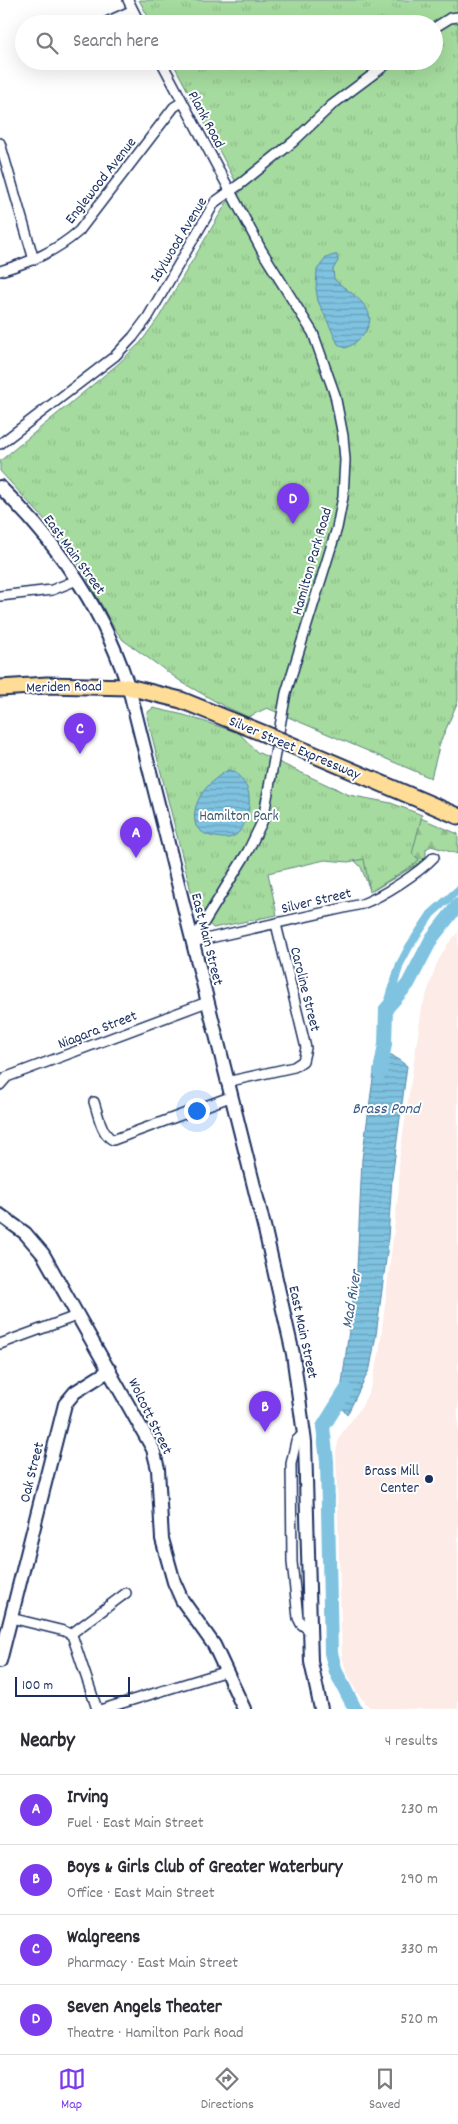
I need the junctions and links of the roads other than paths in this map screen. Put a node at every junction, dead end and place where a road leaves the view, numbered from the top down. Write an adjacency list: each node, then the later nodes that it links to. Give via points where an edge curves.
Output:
1 (128, 0): 2 (street)
2 (133, 10): 3 (street); 4 (street)
3 (122, 15)
4 (136, 15)
5 (458, 17): 6 (street)
6 (443, 22)
7 (166, 70): 9 (street, Plank Road)
8 (378, 70): 11 (street, Idylwood Avenue, via 293,142)
9 (182, 102): 11 (street, Plank Road); 12 (street, Englewood Avenue, via 174,107 79,231)
10 (0, 143): 12 (street)
11 (229, 190): 14 (street, Idylwood Avenue, via 215,202 133,337 115,356); 23 (street, Hamilton Park Road, via 318,344 338,407 345,473 335,536 286,693 263,820 248,851)
12 (34, 260): 13 (street, Englewood Avenue)
13 (0, 271)
14 (1, 444)
15 (0, 487): 16 (main road, East Main Street, via 50,542)
16 (77, 580): 17 (street, via 52,590); 18 (main road, East Main Street, via 102,623)
17 (0, 596)
18 (128, 687): 19 (main road, Meriden Road, via 47,685); 20 (main road, Silver Street Expressway, bridge, via 182,700); 23 (main road, East Main Street)
19 (0, 688)
20 (458, 816)
21 (434, 857): 22 (street, Silver Street, via 424,867 368,902)
22 (276, 924): 23 (street, Silver Street); 25 (street, Caroline Street, via 306,1048 302,1061 294,1068)
23 (192, 942): 24 (main road, East Main Street)
24 (207, 1002): 25 (main road, East Main Street); 26 (street, Niagara Street, via 7,1077)
25 (226, 1082): 27 (main road, East Main Street)
26 (0, 1086)
27 (230, 1097): 28 (street, via 113,1140 104,1129); 41 (main road, East Main Street, via 263,1222 297,1378 304,1433 312,1668)
28 (94, 1102)
29 (0, 1215): 30 (main road, Wolcott Street, via 35,1243)
30 (78, 1315): 31 (street); 32 (main road, Wolcott Street)
31 (0, 1344)
32 (110, 1370): 34 (main road, Oak Street, via 75,1392 65,1404); 37 (main road, Wolcott Street, via 157,1459 162,1539 174,1582)
33 (126, 1593): 35 (street)
34 (11, 1618): 35 (street); 36 (main road, Oak Street)
35 (71, 1634): 38 (street)
36 (0, 1661)
37 (227, 1671): 39 (street); 40 (main road, Wolcott Street)
38 (97, 1709)
39 (103, 1709)
40 (244, 1709)
41 (321, 1709)

